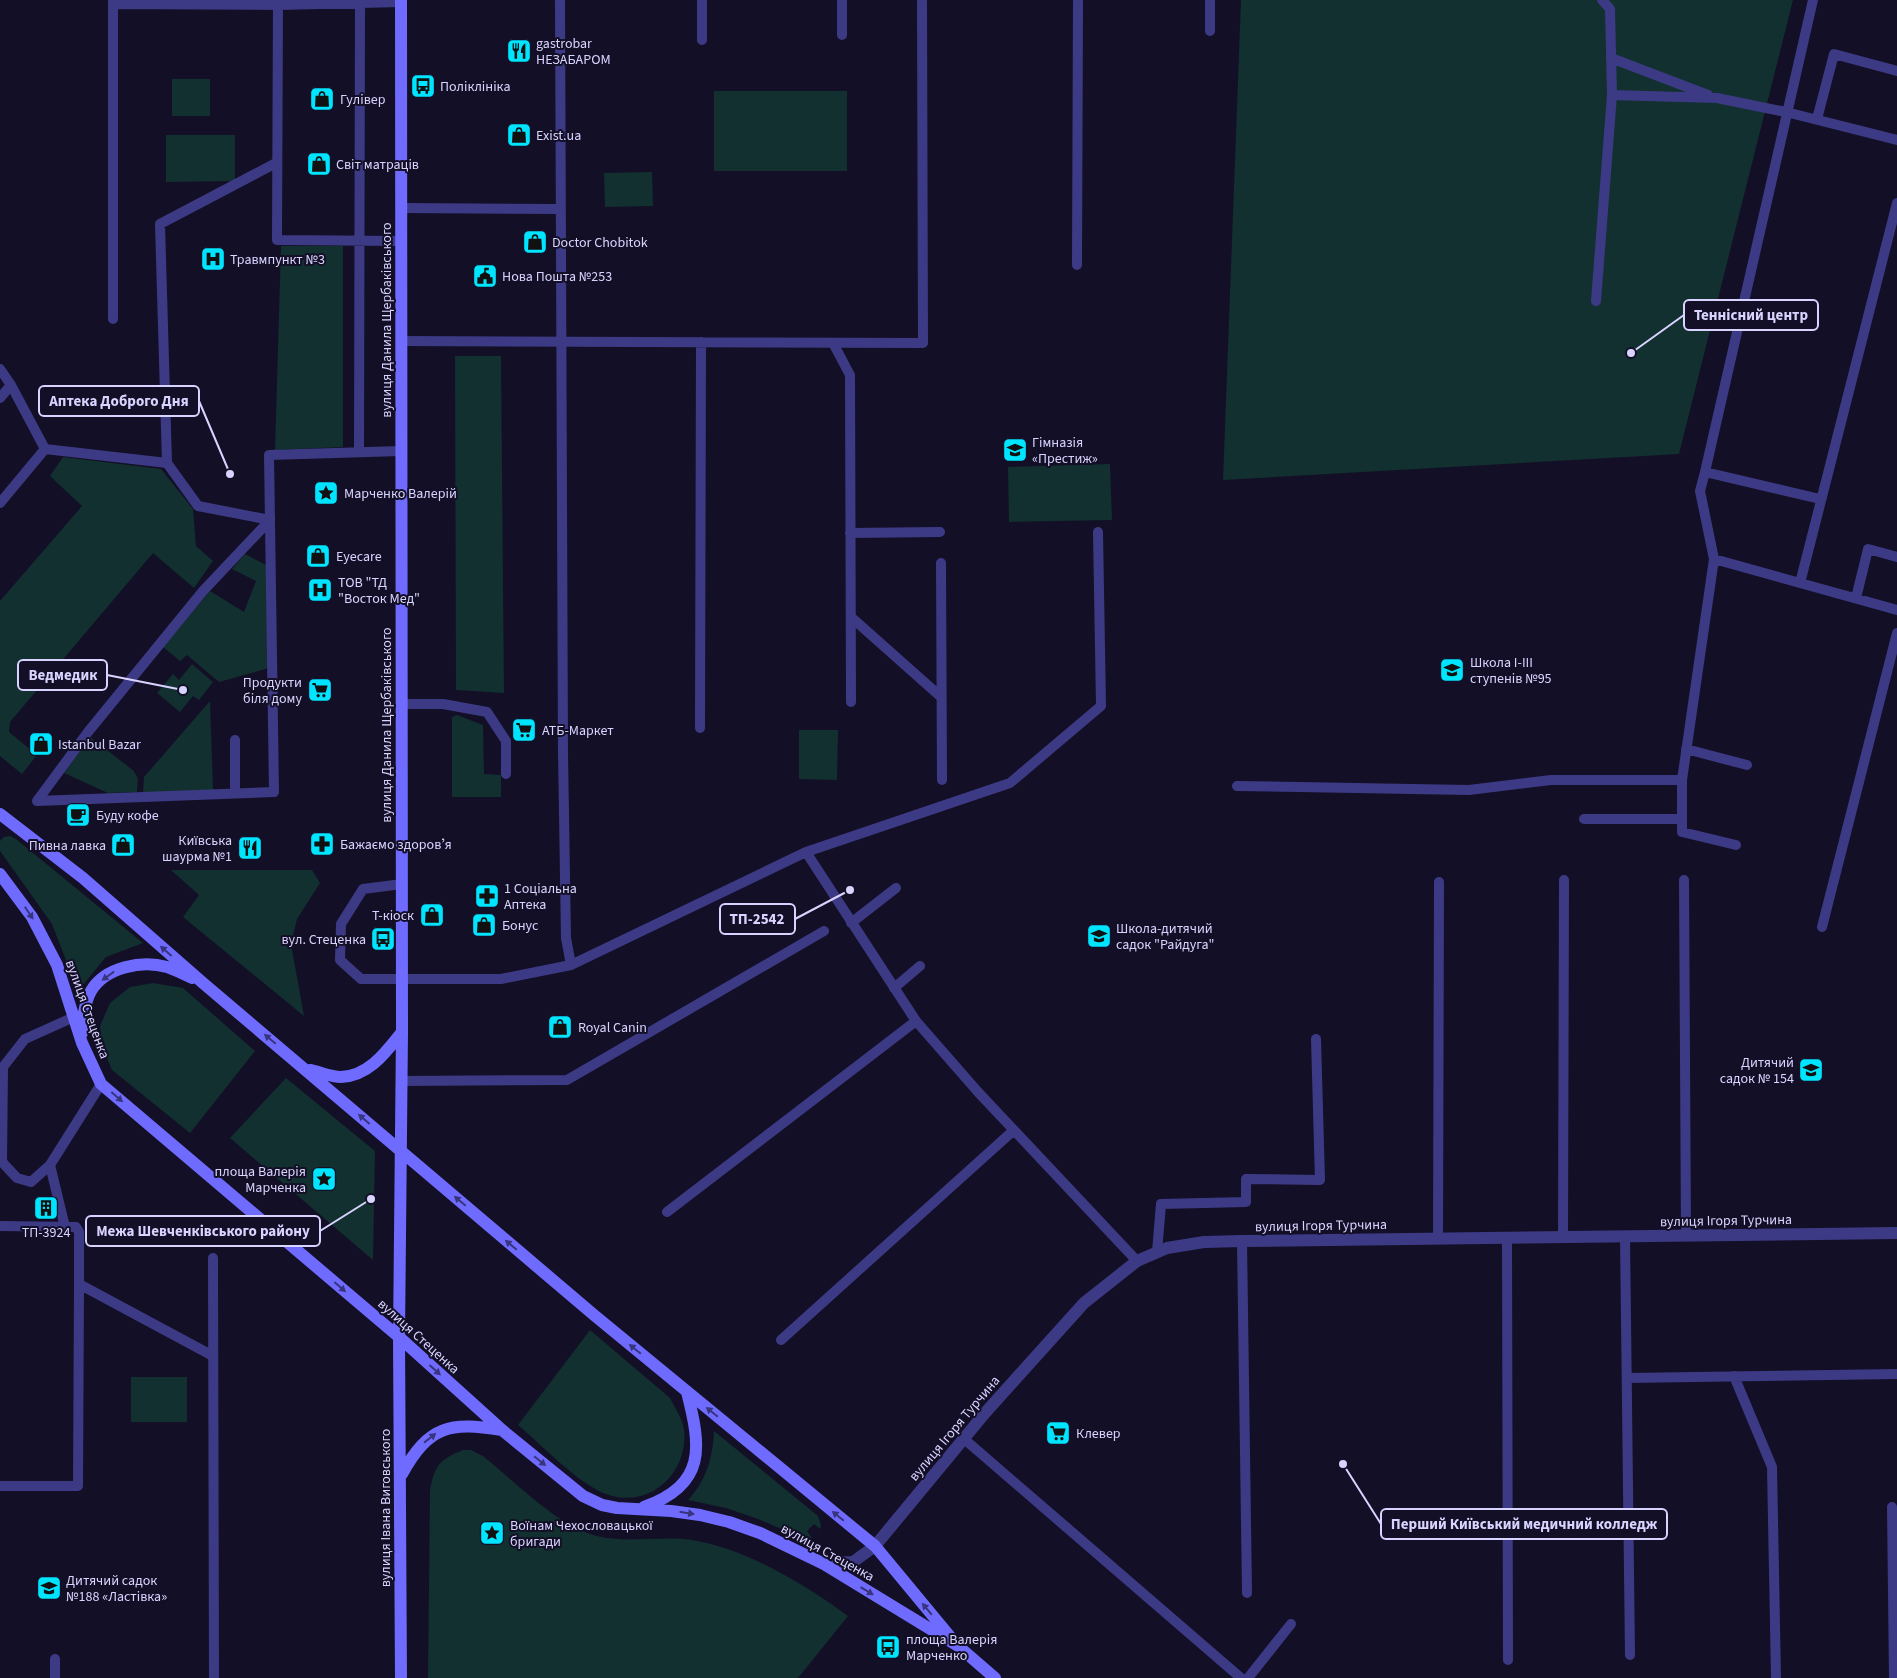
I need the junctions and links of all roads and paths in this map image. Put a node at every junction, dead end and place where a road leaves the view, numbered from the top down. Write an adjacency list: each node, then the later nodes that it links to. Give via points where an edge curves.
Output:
1 (560, 0): 27 (lane)
2 (702, 0): 16 (lane)
3 (842, 0): 15 (lane)
4 (922, 0): 36 (lane, via 923,343)
5 (1078, 0): 30 (lane)
6 (1210, 0): 14 (lane)
7 (1602, 0): 17 (lane, via 1610,9)
8 (1813, 0): 21 (lane)
9 (401, 1): 13 (lane); 26 (main road, вулиця Данила Щербаківського)
10 (113, 2): 11 (lane); 32 (lane)
11 (161, 2): 12 (lane)
12 (278, 2): 13 (lane); 24 (lane)
13 (360, 4): 28 (lane)
14 (1210, 31)
15 (842, 35)
16 (702, 40)
17 (1611, 58): 19 (lane); 20 (lane)
18 (1897, 71): 22 (lane, via 1834,54)
19 (1612, 95): 20 (lane); 31 (lane)
20 (1716, 98): 21 (lane)
21 (1786, 112): 22 (lane); 44 (lane)
22 (1817, 119): 23 (lane)
23 (1897, 140)
24 (276, 163): 28 (lane, via 277,240); 43 (lane, via 160,224)
25 (1897, 203): 45 (lane)
26 (401, 208): 27 (lane); 29 (main road, вулиця Данила Щербаківського)
27 (560, 209): 34 (lane)
28 (359, 241): 29 (lane); 41 (lane)
29 (401, 241): 33 (main road, вулиця Данила Щербаківського)
30 (1077, 264)
31 (1596, 301)
32 (112, 319)
33 (401, 341): 34 (lane); 42 (main road, вулиця Данила Щербаківського)
34 (562, 341): 35 (lane); 85 (lane, via 564,818 566,938)
35 (701, 342): 36 (lane); 62 (lane)
36 (833, 343): 50 (lane, via 850,375)
37 (0, 369): 38 (lane)
38 (11, 385): 39 (lane); 40 (lane)
39 (0, 398)
40 (45, 449): 43 (lane); 46 (lane)
41 (359, 451): 42 (lane); 47 (lane, via 270,455)
42 (401, 451): 61 (main road, вулиця Данила Щербаківського)
43 (167, 463): 47 (lane, via 198,506)
44 (1705, 472): 45 (lane); 52 (lane, via 1700,491)
45 (1820, 499): 54 (lane)
46 (0, 503)
47 (270, 520): 70 (lane, via 274,792); 70 (lane, via 203,591 37,800)
48 (940, 532): 50 (lane)
49 (1098, 532): 75 (lane, via 1101,706 1010,783)
50 (850, 533): 57 (lane)
51 (1897, 557): 55 (lane, via 1868,549)
52 (1714, 558): 54 (lane); 64 (lane)
53 (941, 563): 59 (lane)
54 (1800, 583): 55 (lane)
55 (1856, 598): 56 (lane)
56 (1897, 610)
57 (851, 617): 59 (lane); 60 (lane)
58 (1897, 633): 83 (lane)
59 (941, 697): 67 (lane)
60 (851, 702)
61 (402, 704): 66 (lane, via 443,704 487,712 506,741); 80 (main road, вулиця Данила Щербаківського)
62 (700, 728)
63 (235, 740): 70 (lane)
64 (1686, 749): 65 (lane); 68 (lane)
65 (1747, 765)
66 (506, 774)
67 (942, 780)
68 (1682, 780): 69 (lane, via 1551,780 1469,790); 72 (lane)
69 (1237, 786)
70 (235, 793)
71 (0, 814): 88 (main road, вулиця Стеценка, one-way to 71, via 83,878)
72 (1682, 818): 73 (lane); 74 (lane, via 1682,832)
73 (1584, 819)
74 (1736, 845)
75 (806, 852): 82 (lane); 85 (lane)
76 (0, 874): 90 (main road, вулиця Стеценка, one-way to 90, via 32,917 57,965)
77 (1564, 880): 106 (lane)
78 (1684, 880): 105 (lane)
79 (1439, 882): 109 (lane)
80 (402, 884): 87 (main road, вулиця Данила Щербаківського); 87 (lane, via 362,889 341,924 340,960 361,979)
81 (896, 888): 82 (lane)
82 (851, 923): 89 (lane)
83 (1822, 927)
84 (824, 931): 96 (lane, via 567,1080)
85 (571, 965): 87 (lane, via 501,979)
86 (920, 966): 89 (lane)
87 (402, 981): 92 (main road, вулиця Данила Щербаківського)
88 (203, 983): 94 (main road, one-way to 94, via 166,967 136,964 110,973 91,990 84,1014); 95 (main road, вулиця Стеценка, one-way to 88)
89 (894, 988): 91 (lane)
90 (74, 1018): 94 (main road, вулиця Стеценка); 100 (lane, via 24,1039 3,1066 2,1162 17,1178 31,1182)
91 (916, 1022): 98 (lane); 101 (lane)
92 (402, 1032): 95 (main road, via 382,1058 364,1071 341,1077); 96 (main road, вулиця Данила Щербаківського)
93 (1316, 1040): 111 (lane, via 1320,1180 1246,1179 1246,1202 1161,1204)
94 (82, 1043): 97 (main road, вулиця Стеценка)
95 (307, 1070): 99 (main road, вулиця Стеценка, one-way to 95)
96 (401, 1081): 99 (main road, вулиця Данила Щербаківського)
97 (101, 1084): 100 (lane); 115 (main road, вулиця Стеценка, one-way to 115)
98 (1014, 1130): 113 (lane); 116 (lane)
99 (400, 1151): 115 (main road); 121 (main road, вулиця Стеценка, one-way to 99)
100 (50, 1165): 103 (lane)
101 (667, 1212)
102 (0, 1226): 103 (lane)
103 (65, 1227): 114 (lane, via 76,1227 79,1232)
104 (1897, 1234): 105 (street, вулиця Ігоря Турчина)
105 (1686, 1236): 107 (street, вулиця Ігоря Турчина)
106 (1563, 1237): 107 (street, вулиця Ігоря Турчина); 108 (street, вулиця Ігоря Турчина)
107 (1625, 1237): 120 (lane)
108 (1507, 1238): 109 (street, вулиця Ігоря Турчина); 135 (lane)
109 (1438, 1239): 110 (street, вулиця Ігоря Турчина)
110 (1242, 1241): 111 (street, вулиця Ігоря Турчина, via 1204,1242); 130 (lane)
111 (1157, 1252): 113 (street, вулиця Ігоря Турчина)
112 (213, 1258): 117 (lane)
113 (1137, 1261): 123 (street, вулиця Ігоря Турчина, via 1084,1304)
114 (79, 1284): 117 (lane); 125 (lane, via 78,1486)
115 (399, 1337): 122 (main road, вулиця Стеценка, one-way to 122); 124 (main road, вулиця Івана Виговського)
116 (781, 1340)
117 (213, 1356): 137 (lane)
118 (1897, 1374): 119 (lane)
119 (1734, 1376): 120 (lane); 142 (lane, via 1772,1467)
120 (1627, 1378): 133 (lane)
121 (687, 1392): 127 (main road, via 698,1449 692,1470 678,1488 660,1501); 128 (main road, вулиця Стеценка, one-way to 121)
122 (502, 1430): 124 (main road, one-way to 122, via 426,1441 444,1428 469,1425); 127 (main road, вулиця Стеценка, one-way to 127, via 582,1496 602,1505)
123 (964, 1438): 128 (street, вулиця Ігоря Турчина); 140 (lane)
124 (401, 1476): 138 (main road, вулиця Івана Виговського)
125 (0, 1486)
126 (1892, 1507): 143 (lane)
127 (639, 1509): 129 (main road, вулиця Стеценка, one-way to 129, via 671,1511 729,1522)
128 (875, 1546): 129 (street, вулиця Ігоря Турчина, via 852,1562); 132 (main road, вулиця Стеценка, one-way to 128)
129 (822, 1563): 132 (main road, вулиця Стеценка, one-way to 132)
130 (1247, 1593)
131 (1292, 1624): 141 (lane)
132 (958, 1646): 139 (main road, вулиця Стеценка)
133 (1630, 1655)
134 (55, 1659): 136 (lane)
135 (1508, 1660)
136 (55, 1678)
137 (214, 1678)
138 (401, 1678)
139 (995, 1678)
140 (1241, 1678)
141 (1248, 1678)
142 (1776, 1678)
143 (1894, 1678)

